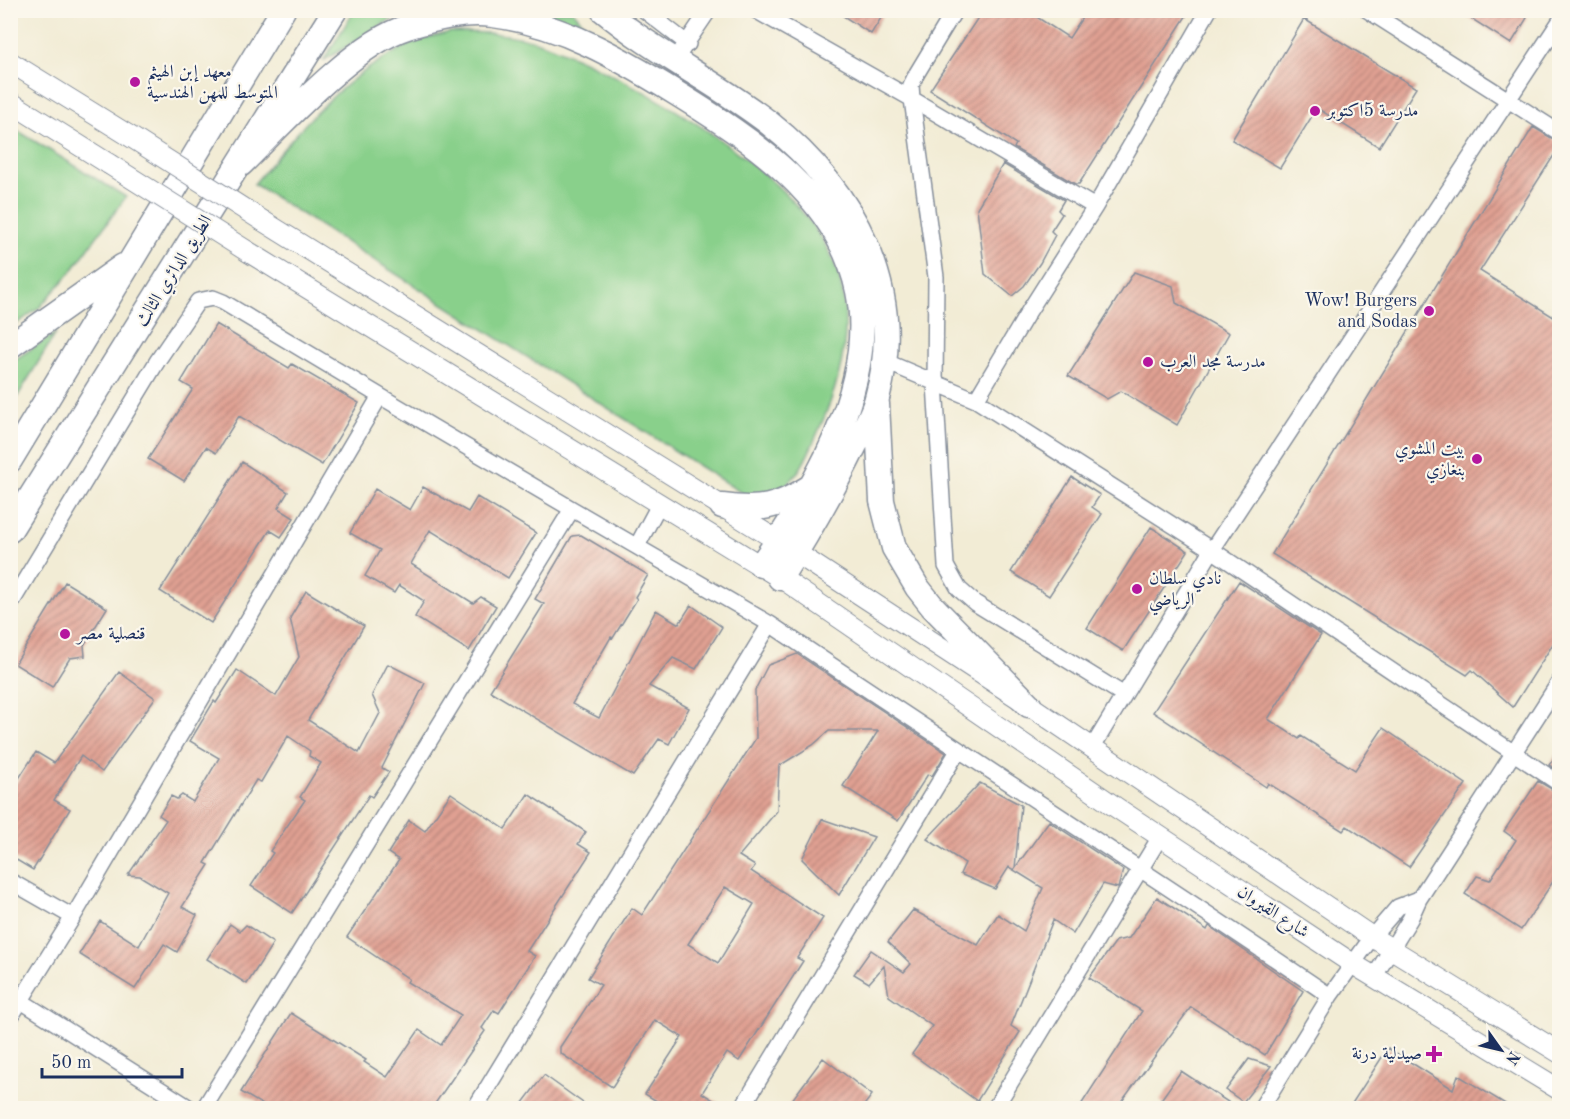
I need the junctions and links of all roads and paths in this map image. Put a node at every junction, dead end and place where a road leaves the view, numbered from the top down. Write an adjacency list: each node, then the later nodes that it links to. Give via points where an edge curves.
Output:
1 (283, 10): 19 (highway)
2 (335, 10): 17 (highway, الطريق الدائري الثالث)
3 (603, 10): 11 (highway)
4 (644, 10): 11 (street)
5 (709, 10): 11 (street)
6 (755, 10): 13 (street)
7 (955, 10): 13 (street, via 916,73 911,85)
8 (1209, 10): 18 (street)
9 (1366, 10): 15 (street)
10 (1560, 21): 15 (street)
11 (681, 52): 21 (highway, via 801,151 835,189 866,241 876,275 884,304)
12 (10, 63): 29 (main road, bridge)
13 (912, 99): 18 (street); 22 (street, via 936,277)
14 (10, 102): 28 (main road, شارع القيروان, bridge)
15 (1508, 102): 16 (street); 34 (street)
16 (1560, 133)
17 (241, 164): 27 (highway, via 360,54 404,28 449,16 490,15 541,24 634,66 716,117 776,163 822,212 845,252 858,291 861,333 857,366 840,422); 31 (highway, الطريق الدائري الثالث)
18 (1095, 207): 25 (street)
19 (132, 260): 20 (highway); 26 (highway)
20 (10, 346)
21 (884, 361): 22 (street); 24 (highway)
22 (935, 383): 25 (street); 39 (street, via 946,566 959,589 975,603)
23 (380, 396): 30 (street); 36 (street, via 223,302 213,298 198,301); 49 (street)
24 (877, 399): 33 (highway, via 840,476); 40 (highway, via 882,501 894,548 932,606)
25 (976, 400): 34 (street)
26 (10, 460)
27 (812, 486): 29 (highway, via 764,508); 33 (highway)
28 (660, 504): 32 (street); 35 (main road, شارع القيروان)
29 (722, 506): 33 (main road)
30 (572, 508): 32 (street); 60 (street)
31 (10, 530)
32 (637, 546): 37 (street)
33 (787, 547): 35 (highway); 40 (main road)
34 (1212, 550): 39 (street); 43 (street)
35 (771, 572): 45 (main road, شارع القيروان)
36 (10, 605)
37 (770, 624): 42 (street); 61 (street)
38 (1560, 681): 43 (street)
39 (1124, 695): 41 (street)
40 (1029, 705): 41 (main road)
41 (1092, 748): 50 (main road)
42 (958, 751): 46 (street); 62 (street)
43 (1513, 754): 44 (street); 48 (street)
44 (1560, 784)
45 (1160, 837): 46 (street); 52 (main road, شارع القيروان)
46 (1142, 868): 54 (street); 63 (street)
47 (10, 881): 49 (street)
48 (1419, 899): 50 (street, via 1398,907); 51 (street)
49 (73, 917): 55 (street)
50 (1372, 937): 51 (main road); 52 (street)
51 (1392, 949): 53 (street); 57 (main road)
52 (1353, 964): 53 (main road, شارع القيروان); 54 (street)
53 (1374, 977): 58 (main road, شارع القيروان)
54 (1330, 996): 64 (street)
55 (16, 997): 56 (street); 59 (street)
56 (10, 1018)
57 (1560, 1053)
58 (1560, 1090)
59 (190, 1108)
60 (204, 1108)
61 (475, 1108)
62 (742, 1108)
63 (995, 1108)
64 (1262, 1108)

